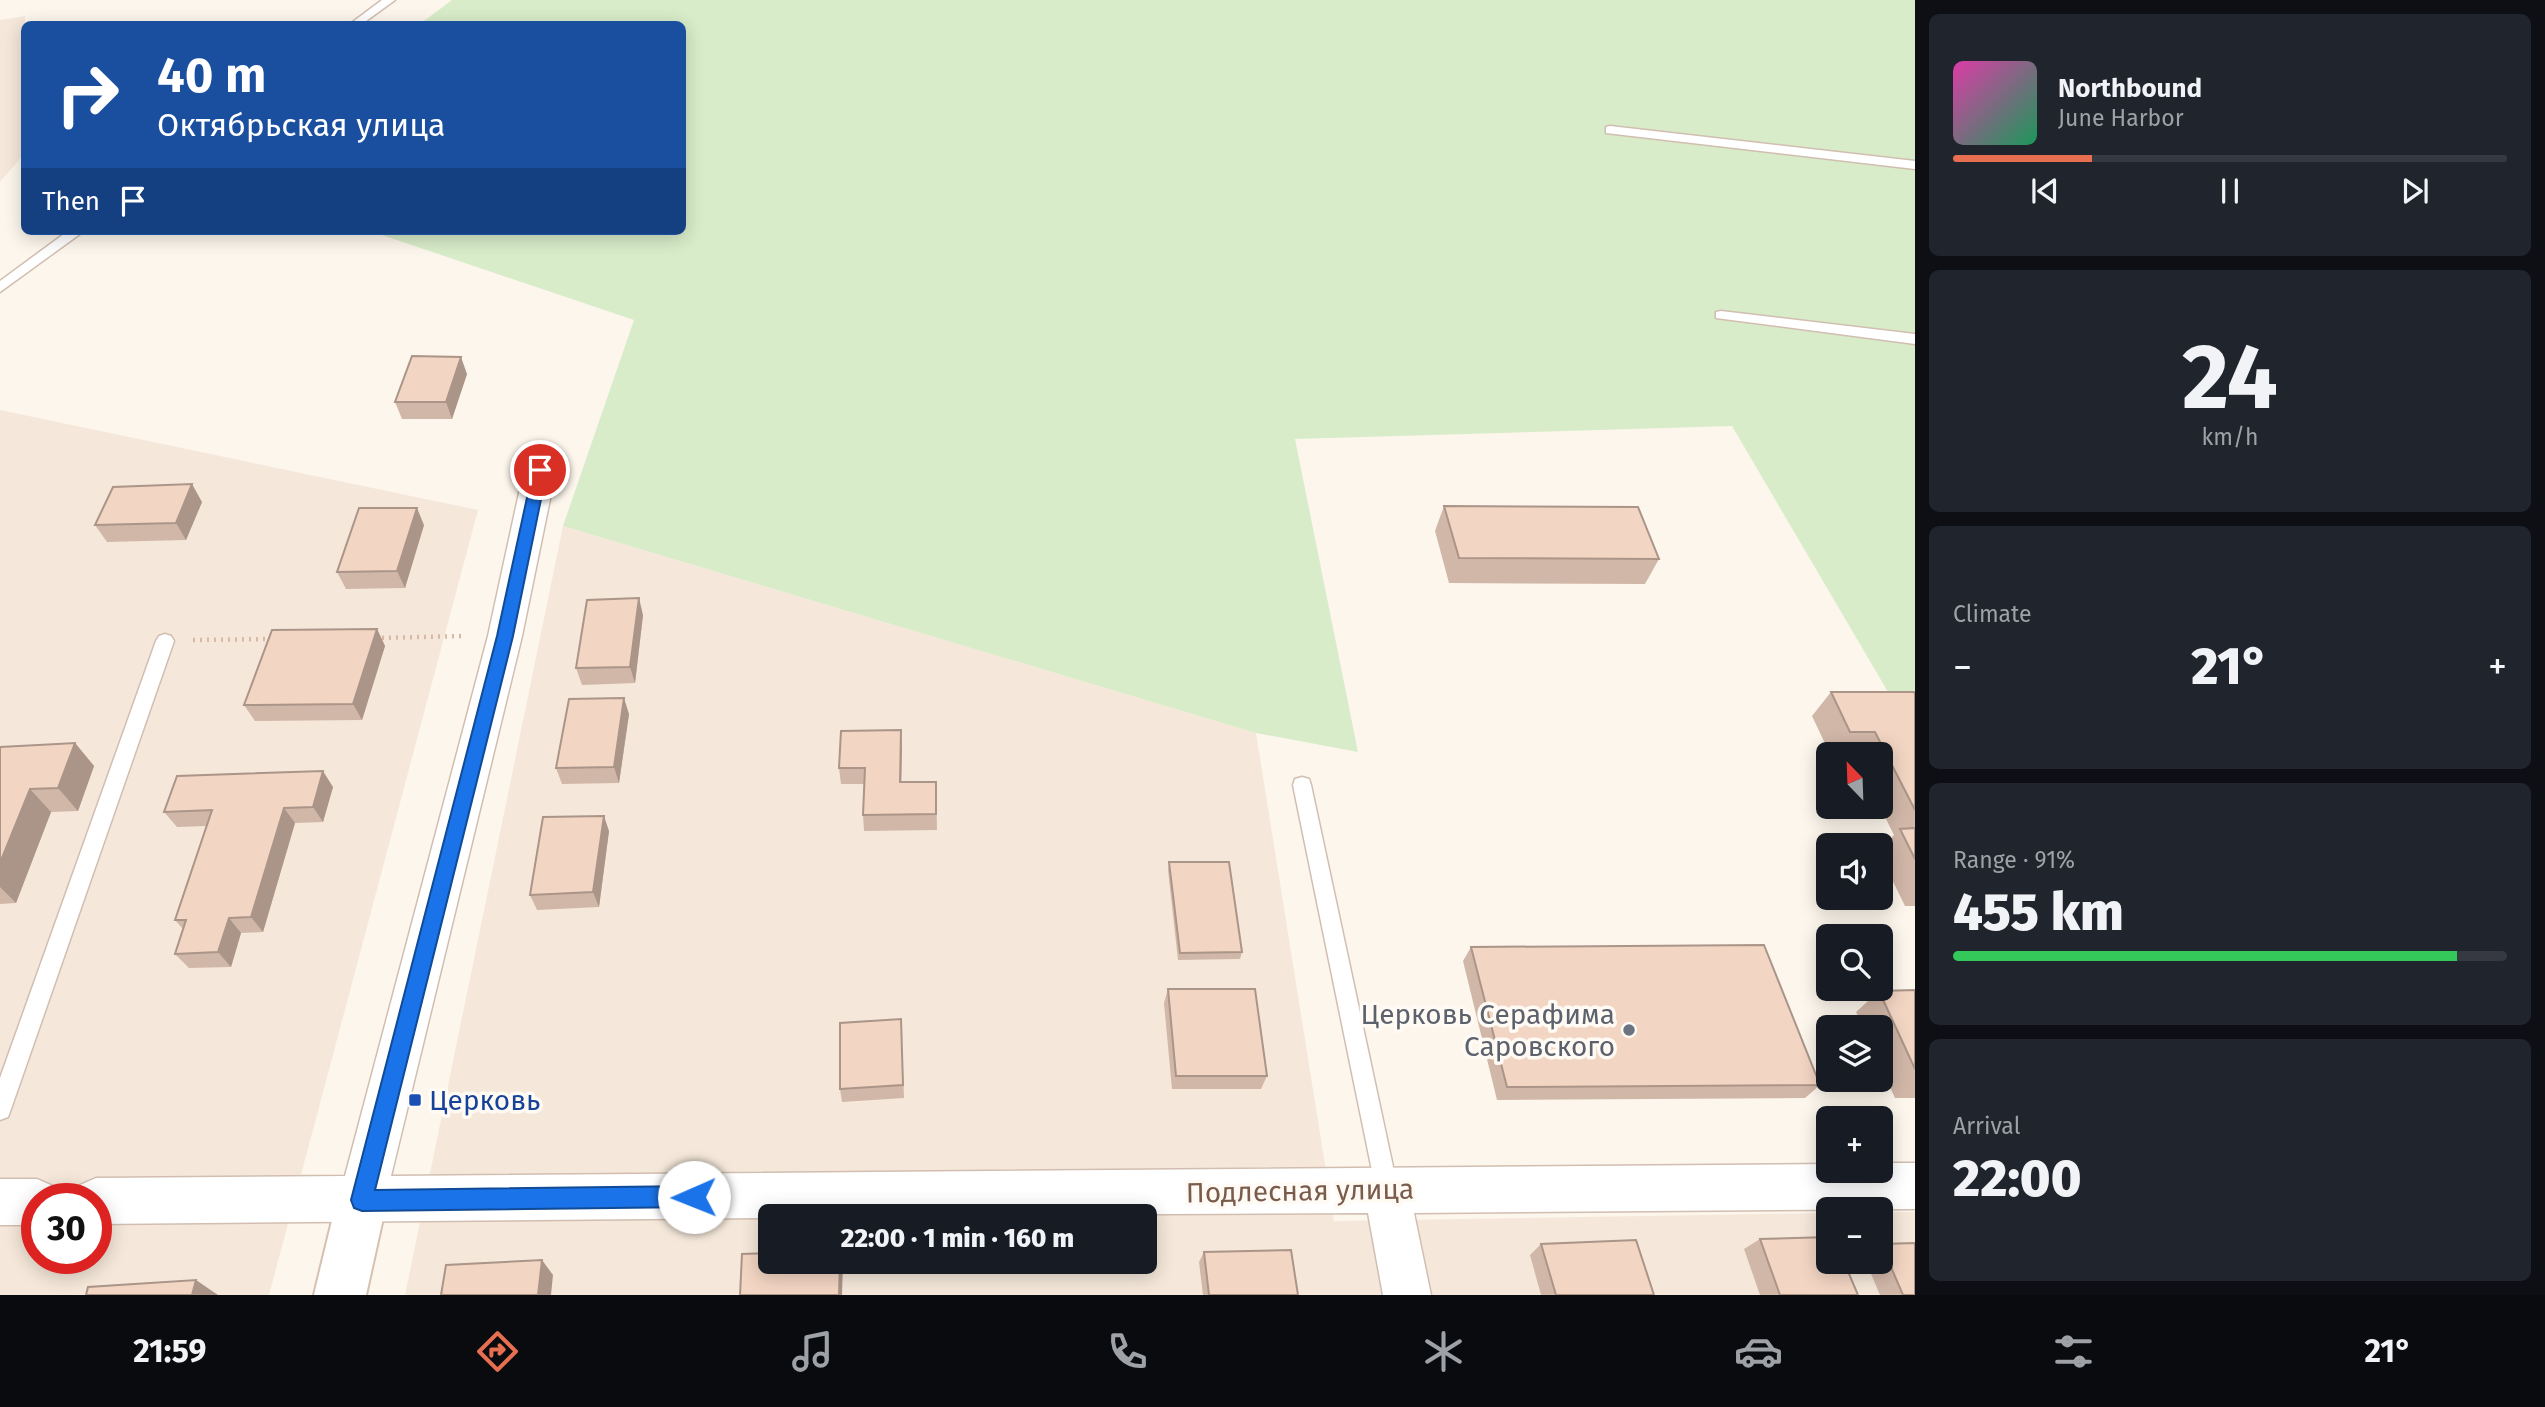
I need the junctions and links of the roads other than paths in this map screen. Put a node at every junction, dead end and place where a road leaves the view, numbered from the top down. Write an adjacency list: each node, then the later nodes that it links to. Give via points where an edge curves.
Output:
1 (388, 0): 2 (lane)
2 (359, 21)
3 (1610, 130): 4 (lane)
4 (1915, 165)
5 (72, 235): 6 (lane)
6 (0, 288)
7 (1721, 314): 8 (lane)
8 (1915, 339)
9 (540, 470): 15 (street, via 505,636)
10 (164, 641): 12 (lane)
11 (1302, 785): 14 (lane)
12 (0, 1109)
13 (1915, 1186): 14 (street, Подлесная улица)
14 (1387, 1190): 15 (street, Подлесная улица); 20 (street)
15 (362, 1200): 16 (street, Подлесная улица); 19 (street)
16 (112, 1201)
17 (0, 1202): 18 (street)
18 (21, 1202)
19 (340, 1295)
20 (1407, 1295)

